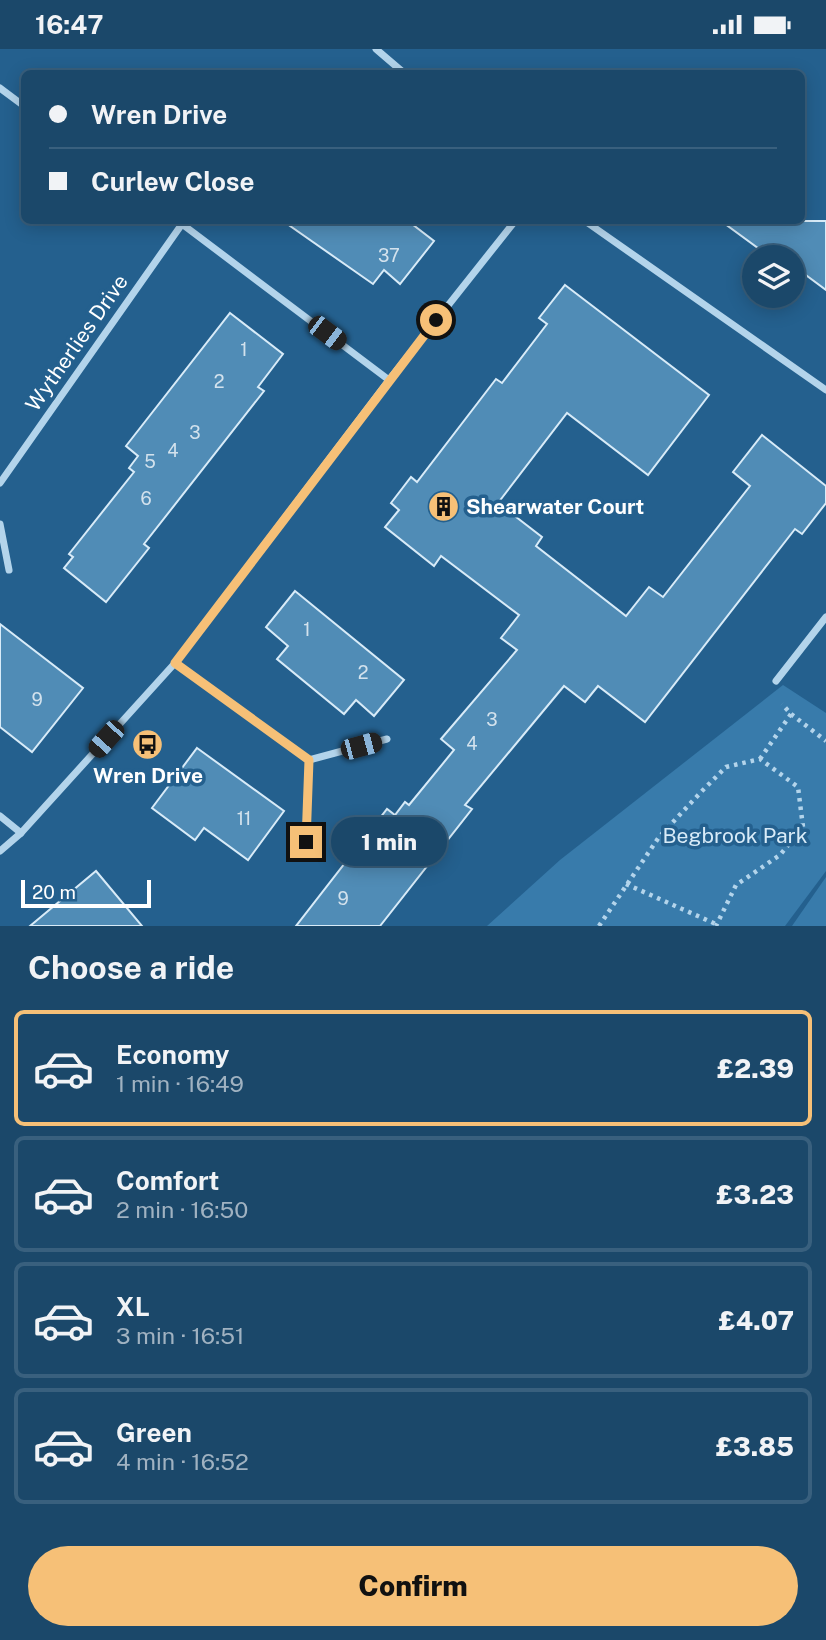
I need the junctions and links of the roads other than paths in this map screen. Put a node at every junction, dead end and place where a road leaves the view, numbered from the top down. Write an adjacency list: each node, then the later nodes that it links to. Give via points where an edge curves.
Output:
1 (376, 49): 2 (street)
2 (400, 70)
3 (0, 88): 4 (street)
4 (21, 104)
5 (179, 224): 11 (street, Wytherlies Drive)
6 (183, 224): 9 (street, Wytherlies Drive)
7 (513, 224): 9 (street)
8 (589, 224): 10 (street)
9 (389, 380): 15 (street)
10 (826, 390)
11 (0, 483)
12 (0, 524): 13 (street)
13 (9, 570)
14 (826, 617): 16 (street)
15 (175, 663): 18 (street); 20 (street)
16 (776, 681)
17 (387, 740): 18 (street)
18 (309, 760): 21 (street)
19 (0, 816): 20 (street)
20 (21, 833): 22 (street)
21 (306, 842)
22 (0, 851)

